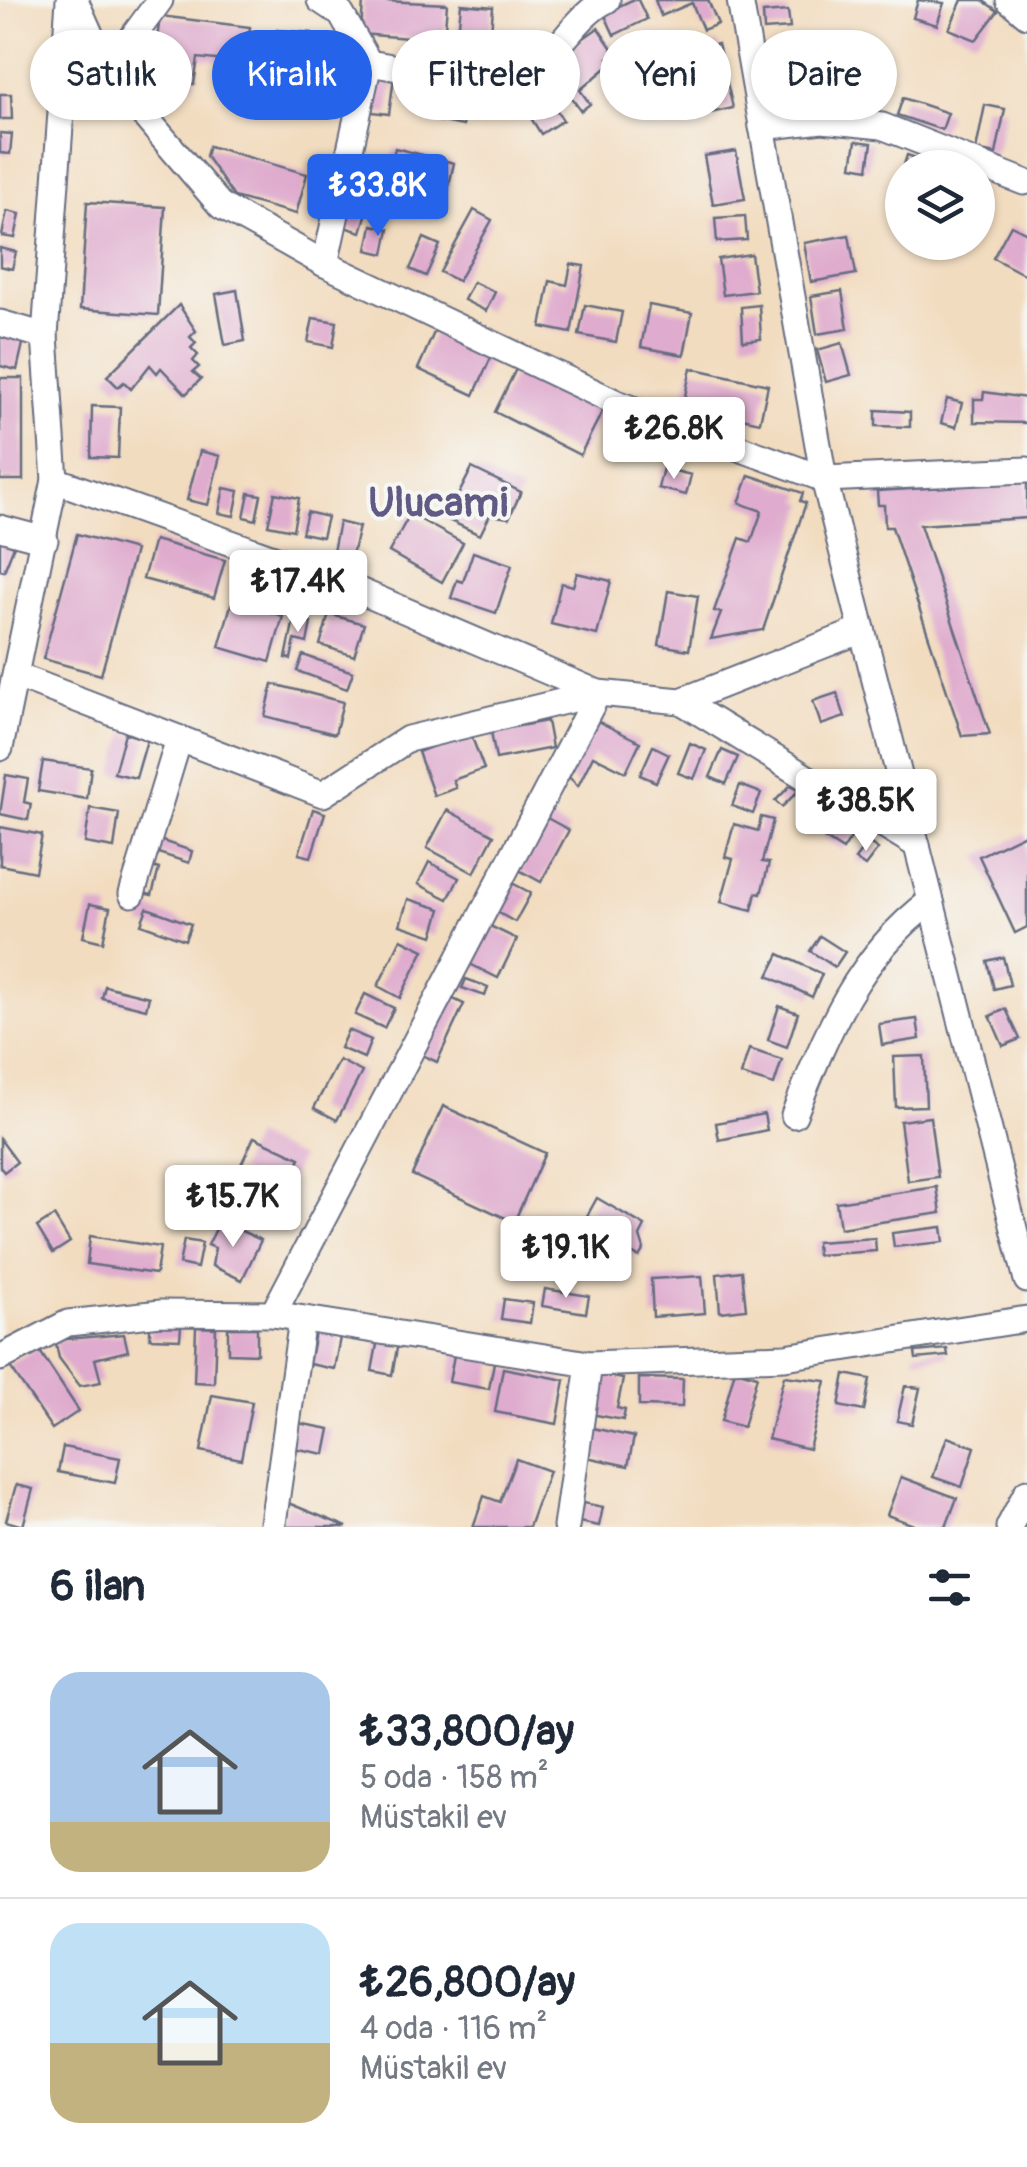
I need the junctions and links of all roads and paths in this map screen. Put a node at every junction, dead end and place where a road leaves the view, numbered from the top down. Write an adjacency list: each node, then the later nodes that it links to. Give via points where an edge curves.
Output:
1 (72, 0): 8 (street); 18 (street)
2 (160, 0): 9 (street)
3 (320, 0): 10 (street)
4 (607, 0): 11 (street, via 532,68 481,79)
5 (740, 0): 14 (street)
6 (1009, 0): 7 (street)
7 (1027, 14)
8 (87, 30)
9 (138, 30)
10 (350, 30)
11 (372, 62)
12 (148, 120): 16 (street, via 221,206)
13 (357, 120): 16 (street)
14 (762, 127): 15 (street, via 822,120 882,126); 20 (street)
15 (1024, 182)
16 (326, 264): 20 (street, via 619,404)
17 (0, 324): 18 (street)
18 (45, 336): 21 (street)
19 (1027, 470): 20 (street)
20 (824, 479): 24 (street)
21 (54, 480): 23 (street); 26 (street, via 329,578)
22 (0, 528): 23 (street)
23 (44, 540): 25 (street)
24 (862, 630): 27 (street); 30 (street)
25 (17, 676): 28 (street); 29 (street)
26 (598, 693): 27 (street); 28 (street, via 408,739 323,794); 35 (street)
27 (682, 702): 30 (street)
28 (179, 739): 31 (street)
29 (0, 748)
30 (916, 844): 32 (street)
31 (132, 894)
32 (931, 901): 33 (street, via 881,943 850,986); 34 (street)
33 (794, 1115)
34 (1027, 1280)
35 (273, 1314): 36 (street); 38 (street, via 161,1313 68,1324)
36 (302, 1319): 39 (street); 41 (street)
37 (1027, 1319): 39 (street, via 785,1357)
38 (0, 1358)
39 (589, 1364): 42 (street)
40 (1027, 1492): 43 (street)
41 (273, 1522)
42 (566, 1527)
43 (1009, 1527)

